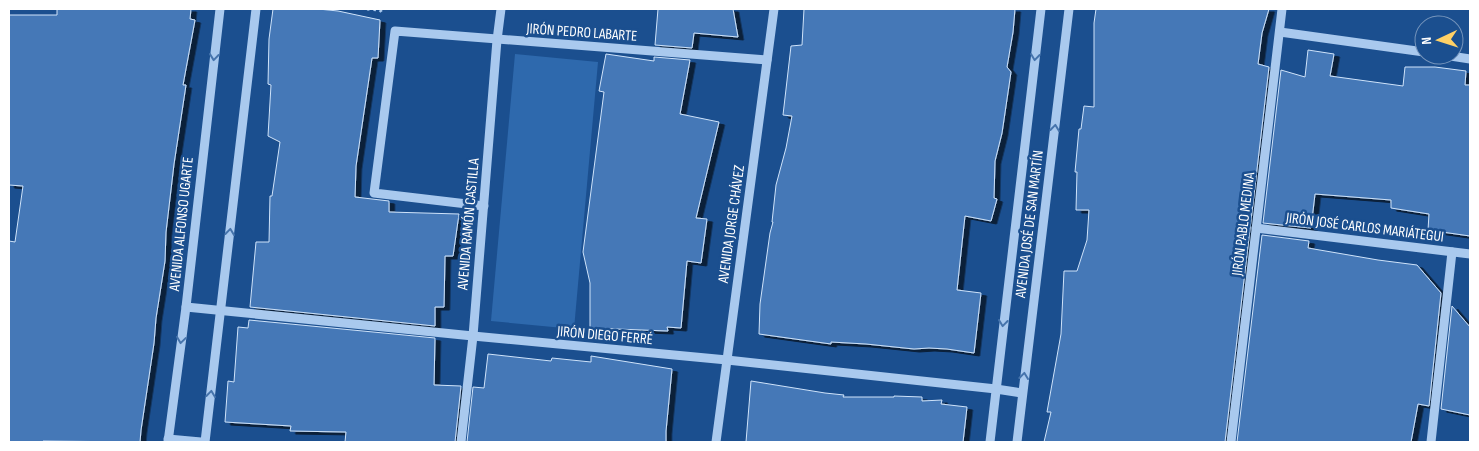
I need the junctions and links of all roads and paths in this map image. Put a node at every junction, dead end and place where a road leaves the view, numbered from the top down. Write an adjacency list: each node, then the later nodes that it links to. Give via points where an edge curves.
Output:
1 (220, 9): 16 (street, AVENIDA ALFONSO UGARTE, one-way to 16)
2 (256, 9): 17 (street, one-way to 2)
3 (501, 9): 9 (street, AVENIDA RAMÓN CASTILLA)
4 (774, 9): 11 (street, AVENIDA JORGE CHÁVEZ)
5 (1040, 9): 20 (street, AVENIDA JOSÉ DE SAN MARTÍN, one-way to 20)
6 (1069, 9): 21 (street, AVENIDA JOSÉ DE SAN MARTÍN, one-way to 6)
7 (1282, 9): 8 (street, JIRÓN PABLO MEDINA)
8 (1280, 32): 10 (street); 13 (street, JIRÓN PABLO MEDINA)
9 (497, 40): 11 (street, JIRÓN PEDRO LABARTE); 12 (street, AVENIDA RAMÓN CASTILLA); 12 (street, JIRÓN PEDRO LABARTE, via 395,31 374,193)
10 (1414, 51)
11 (767, 60): 19 (street, AVENIDA JORGE CHÁVEZ)
12 (484, 206): 18 (street, AVENIDA RAMÓN CASTILLA)
13 (1256, 228): 14 (street, JIRÓN JOSÉ CARLOS MARIÁTEGUI); 29 (street, JIRÓN PABLO MEDINA)
14 (1452, 252): 15 (street, JIRÓN JOSÉ CARLOS MARIÁTEGUI); 30 (street)
15 (1470, 254)
16 (186, 307): 17 (street, JIRÓN DIEGO FERRÉ); 22 (street, AVENIDA ALFONSO UGARTE, one-way to 22)
17 (220, 310): 18 (street, JIRÓN DIEGO FERRÉ); 24 (street, one-way to 17)
18 (473, 336): 19 (street, JIRÓN DIEGO FERRÉ); 25 (street, AVENIDA RAMÓN CASTILLA)
19 (727, 360): 20 (street, JIRÓN DIEGO FERRÉ); 26 (street, AVENIDA JORGE CHÁVEZ)
20 (996, 389): 21 (street, JIRÓN DIEGO FERRÉ); 27 (street, AVENIDA JOSÉ DE SAN MARTÍN)
21 (1022, 393): 28 (street, AVENIDA JOSÉ DE SAN MARTÍN)
22 (168, 440): 23 (street)
23 (201, 442)
24 (206, 442)
25 (461, 442)
26 (716, 442)
27 (990, 442)
28 (1017, 442)
29 (1231, 442)
30 (1431, 442)

